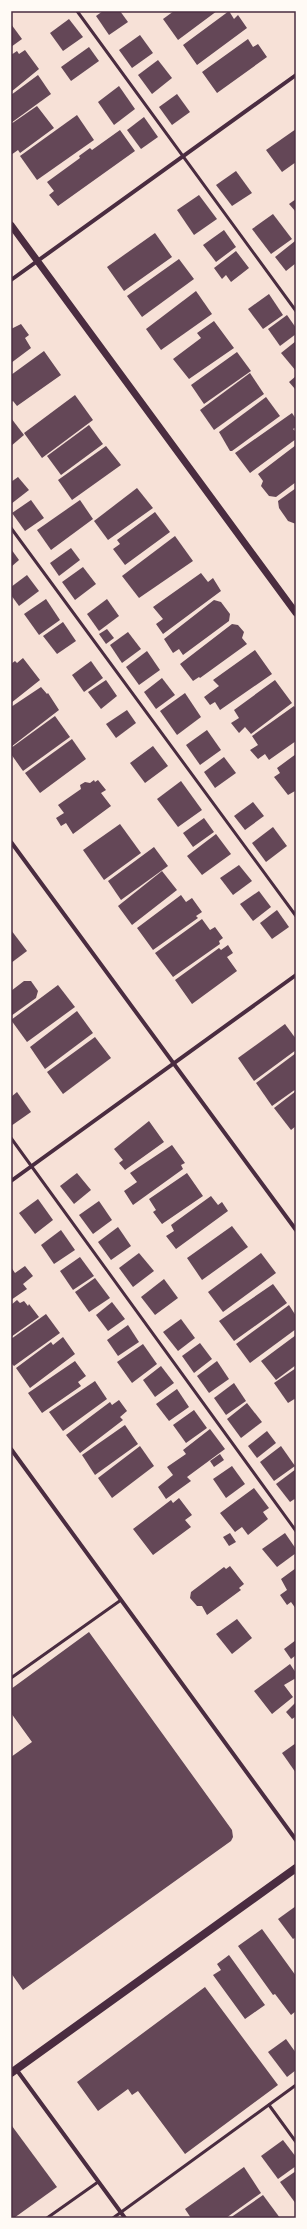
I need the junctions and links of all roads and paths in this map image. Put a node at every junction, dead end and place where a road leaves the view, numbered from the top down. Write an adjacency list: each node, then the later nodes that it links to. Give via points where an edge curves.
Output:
1 (77, 11): 3 (lane)
2 (296, 75): 3 (street)
3 (183, 156): 5 (street); 7 (lane)
4 (11, 225): 5 (street)
5 (37, 261): 6 (street); 9 (street)
6 (11, 280)
7 (296, 311)
8 (11, 528): 11 (lane)
9 (296, 613)
10 (11, 842): 13 (street)
11 (296, 916)
12 (296, 975): 13 (street)
13 (174, 1064): 15 (street); 17 (street)
14 (11, 1138): 15 (lane)
15 (32, 1166): 16 (street); 19 (lane)
16 (11, 1181)
17 (296, 1230)
18 (11, 1449): 20 (street)
19 (296, 1531)
20 (121, 1600): 21 (lane); 22 (street)
21 (11, 1678)
22 (296, 1840)
23 (296, 1868): 24 (main road)
24 (13, 2071): 28 (street)
25 (296, 2085): 26 (lane)
26 (269, 2105): 27 (lane); 29 (lane)
27 (296, 2142)
28 (98, 2182): 29 (street); 30 (lane)
29 (121, 2212): 31 (lane); 32 (street)
30 (48, 2218)
31 (113, 2218)
32 (125, 2218)

